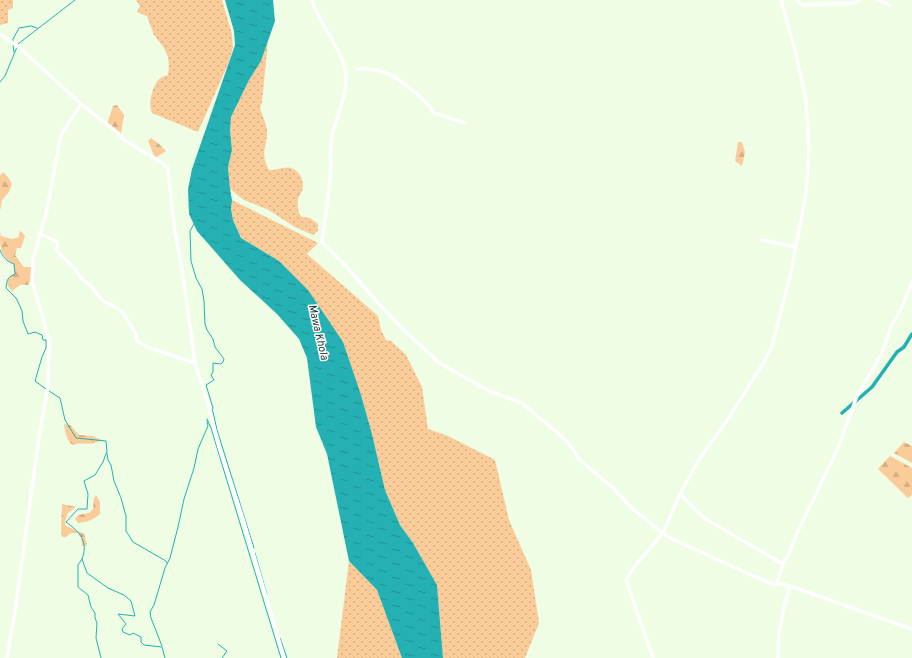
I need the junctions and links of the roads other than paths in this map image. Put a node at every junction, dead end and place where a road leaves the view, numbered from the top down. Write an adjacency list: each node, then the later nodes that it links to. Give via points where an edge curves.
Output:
1 (312, 0): 17 (street, via 319,19 337,48 344,66 346,81 332,137 322,242 404,330 438,362 489,391 522,403 567,441 580,460 633,509)
2 (781, 0): 13 (street, via 806,100 809,149 806,194)
3 (797, 0): 4 (street, via 802,5 854,3)
4 (860, 0)
5 (878, 0): 6 (street)
6 (890, 5)
7 (0, 34): 9 (street, via 20,48)
8 (356, 68): 10 (street, via 385,72 420,97 434,113)
9 (81, 104): 11 (street, via 61,134 52,188); 15 (street, via 127,142 168,168 174,226)
10 (464, 123)
11 (39, 233): 15 (street, via 57,242 56,250 80,277 103,301 123,313 136,334 137,341); 22 (street, via 32,259 32,281 49,339 48,387)
12 (762, 240): 13 (street)
13 (796, 247): 16 (street, via 772,346 728,419 698,461)
14 (912, 282): 18 (street, via 881,355 857,396 835,455)
15 (195, 363): 23 (street)
16 (680, 494): 17 (street); 18 (street, via 704,518)
17 (663, 533): 19 (street, via 751,575); 24 (street, via 626,580)
18 (783, 564): 19 (street)
19 (777, 583): 20 (street)
20 (790, 586): 21 (street); 25 (street, via 779,633)
21 (912, 629)
22 (7, 658)
23 (284, 658)
24 (653, 658)
25 (778, 658)

